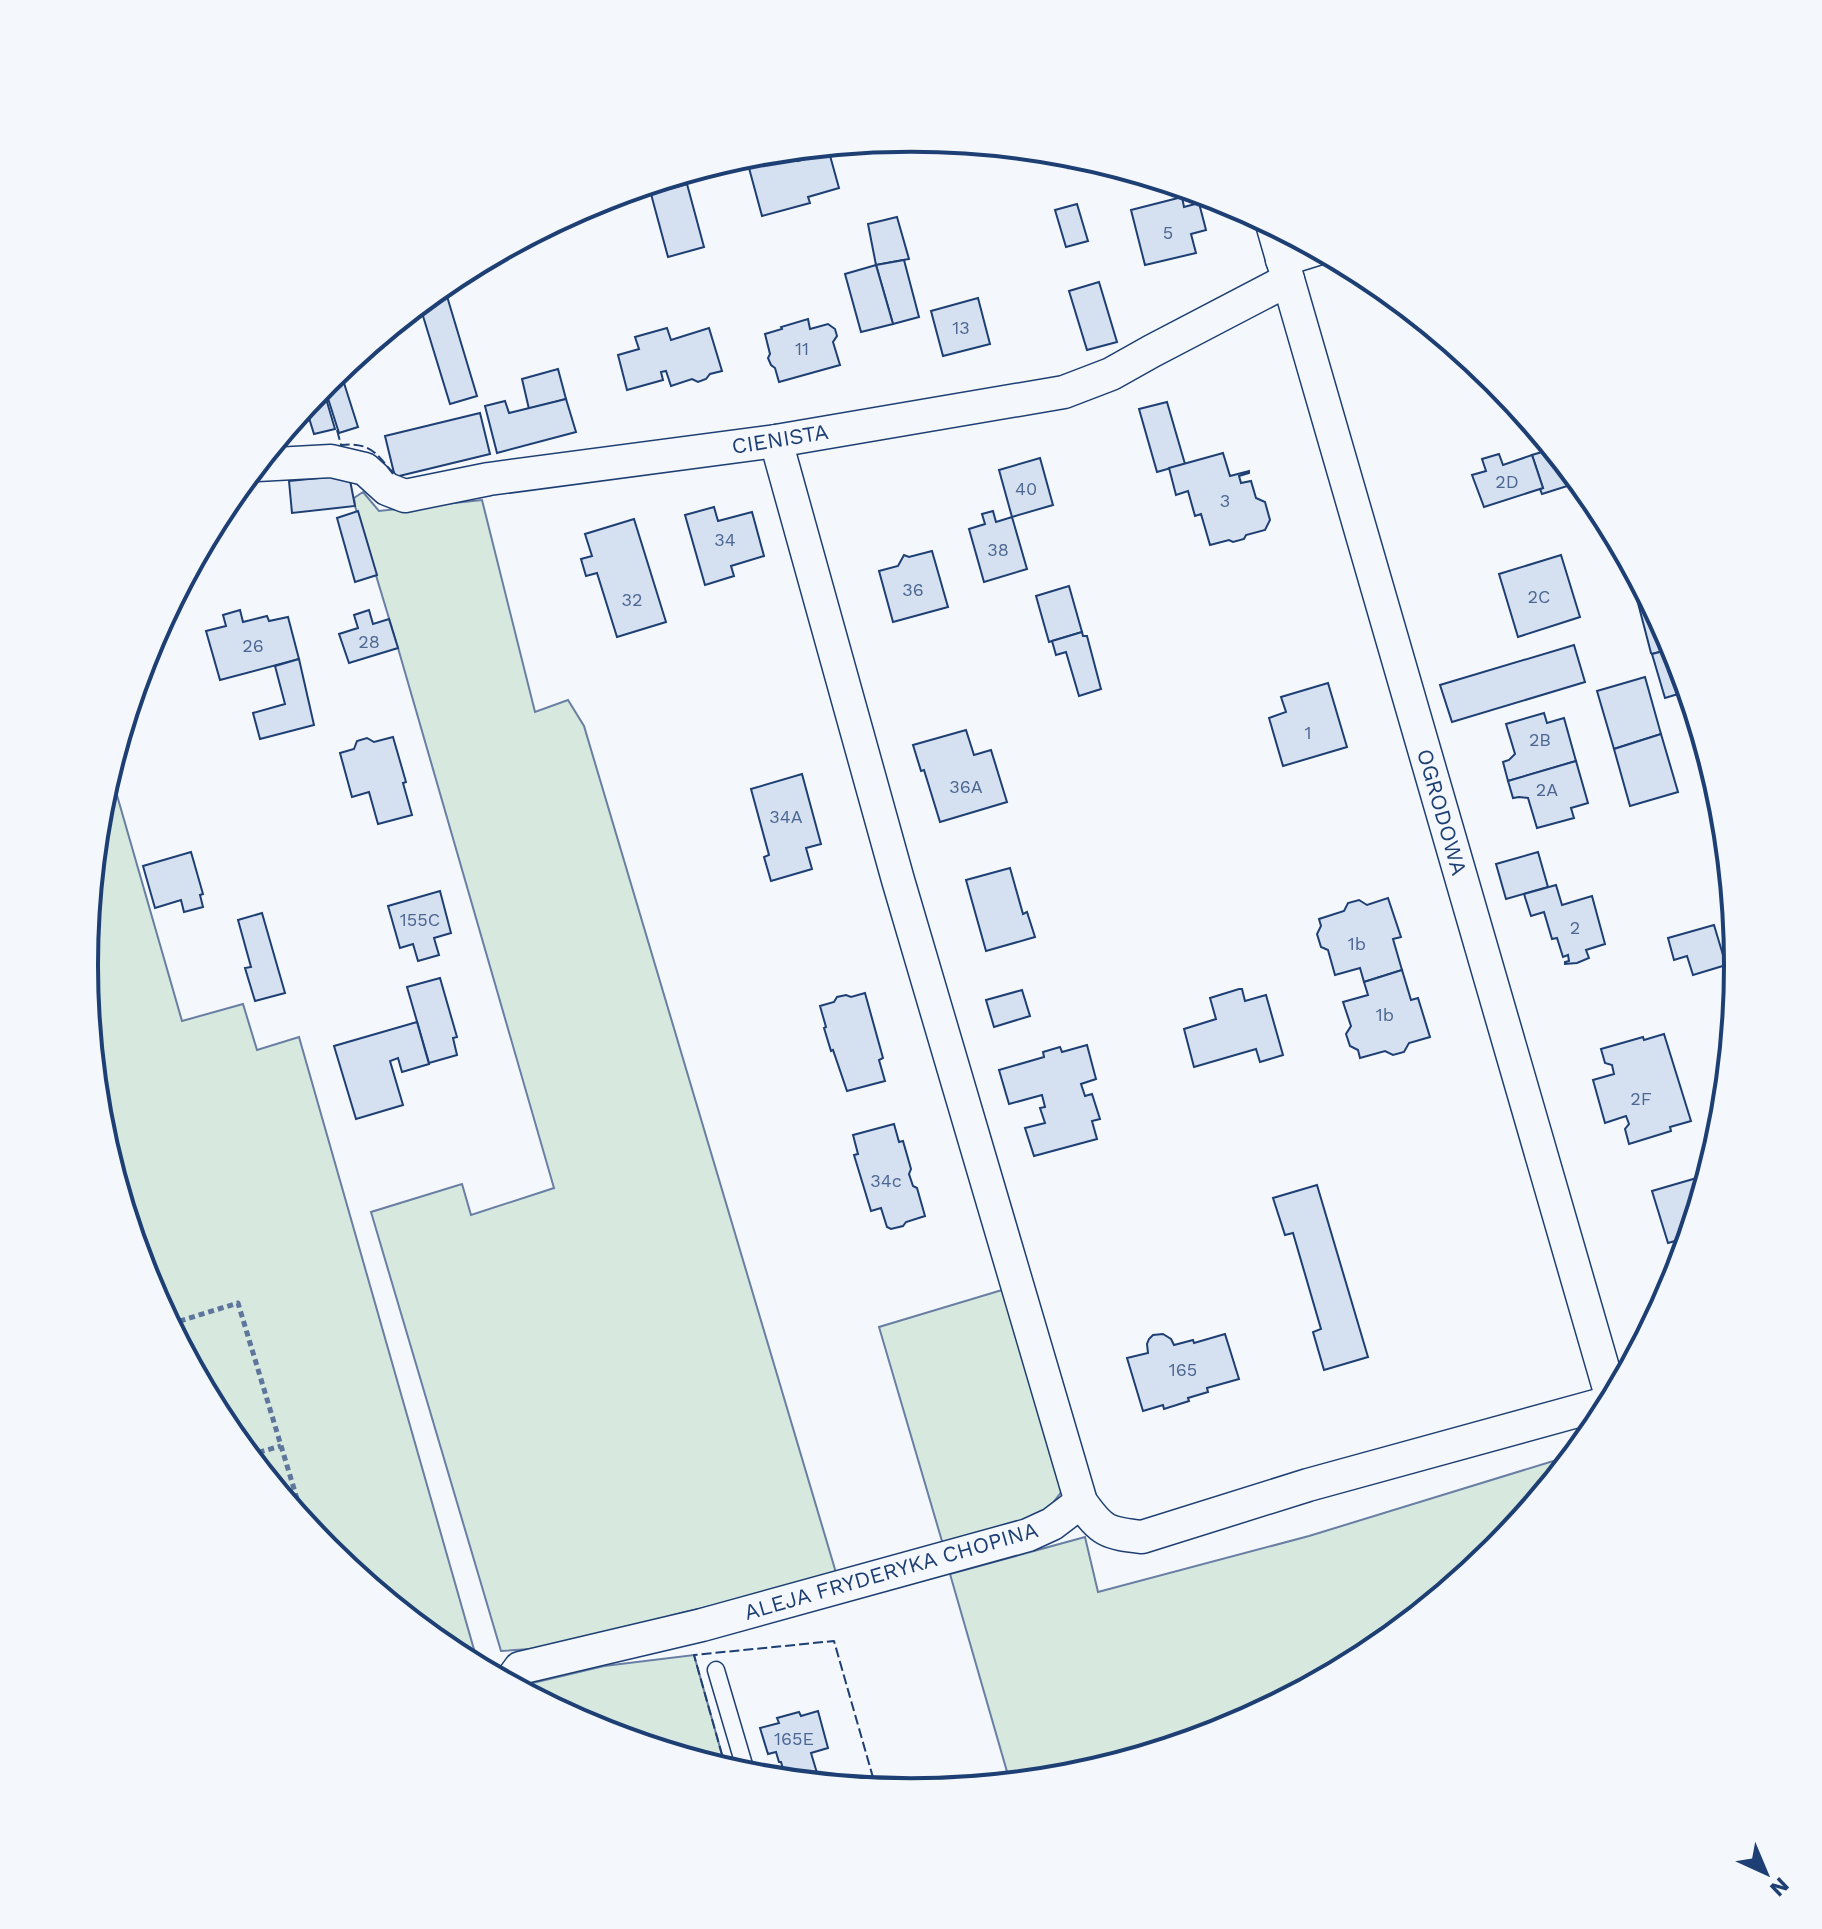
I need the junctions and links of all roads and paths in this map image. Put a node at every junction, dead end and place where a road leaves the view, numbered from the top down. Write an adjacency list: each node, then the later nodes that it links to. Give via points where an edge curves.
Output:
1 (1276, 238): 3 (street, OGRODOWA)
2 (1308, 255): 3 (street, CIENISTA)
3 (1285, 270): 4 (street, CIENISTA, via 1111,374 1064,392); 7 (street, OGRODOWA)
4 (776, 441): 5 (street, CIENISTA, via 489,479 405,496 387,489 365,469 331,461); 12 (street, via 898,880)
5 (271, 464)
6 (181, 1321): 9 (path, via 238,1303)
7 (1607, 1385)
8 (1594, 1405): 12 (street, via 1295,1488 1142,1537 1116,1534 1096,1524)
9 (281, 1446): 10 (path); 11 (path)
10 (261, 1452)
11 (296, 1496)
12 (1081, 1502): 14 (street, ALEJA FRYDERYKA CHOPINA, via 1028,1535)
13 (716, 1670): 15 (lane)
14 (515, 1675)
15 (743, 1760)

